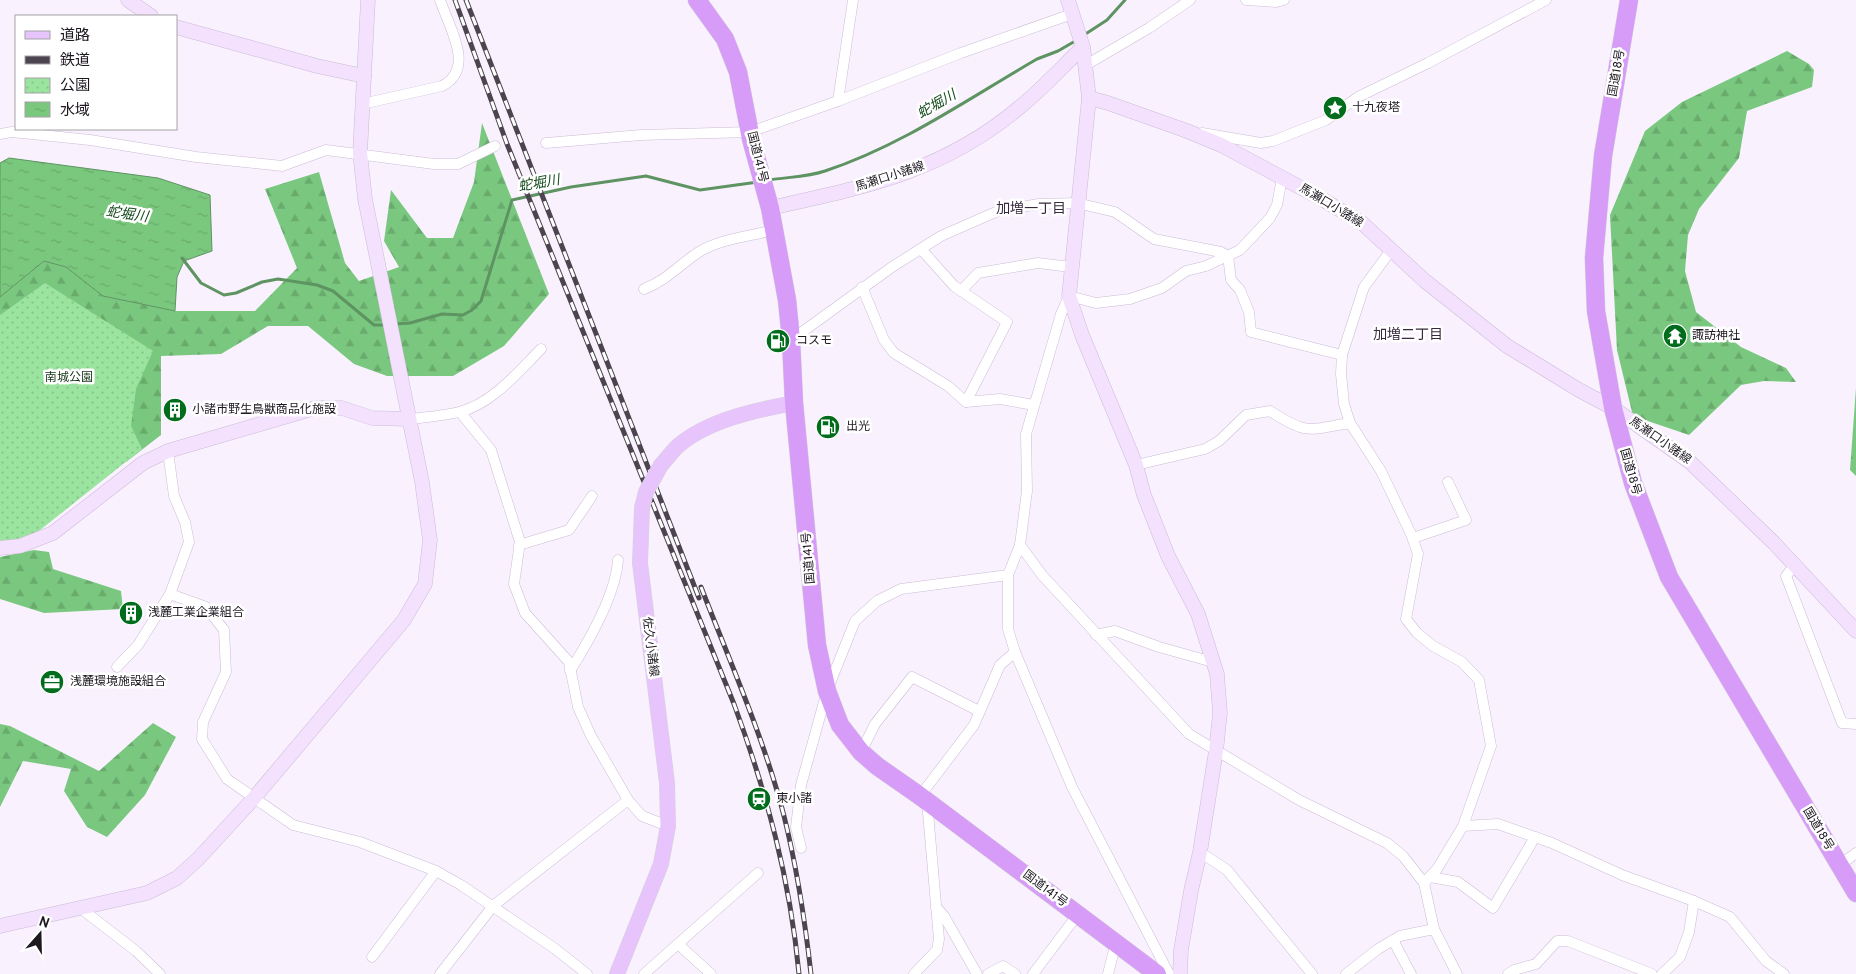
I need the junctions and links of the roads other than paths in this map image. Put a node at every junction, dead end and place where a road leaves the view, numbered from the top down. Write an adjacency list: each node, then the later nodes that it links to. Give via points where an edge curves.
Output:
1 (128, 0): 12 (street)
2 (368, 0): 16 (street)
3 (440, 0): 19 (street, via 460,60 460,66 449,83)
4 (853, 0): 18 (street)
5 (1190, 0): 15 (street)
6 (1246, 0): 7 (street)
7 (1284, 0)
8 (1542, 0): 20 (street, via 1489,32 1358,97 1326,120 1272,141 1261,143)
9 (1629, 0): 44 (highway, 国道18号, via 1603,156 1594,258 1596,311)
10 (701, 1): 21 (highway, 国道141号, via 725,39 738,72)
11 (1070, 7): 14 (street); 18 (street)
12 (150, 15)
13 (178, 29): 16 (street)
14 (1083, 47): 15 (street); 28 (street, 馬瀬口小諸線, via 1020,108 962,148 919,169 864,187)
15 (1086, 65): 17 (street)
16 (364, 76): 19 (street)
17 (1088, 98): 20 (street, 馬瀬口小諸線); 27 (street)
18 (838, 101): 21 (street)
19 (362, 104): 25 (street)
20 (1187, 131): 26 (street, 馬瀬口小諸線, via 1221,145)
21 (750, 132): 23 (street, via 641,135); 28 (highway, 国道141号)
22 (0, 134): 25 (street, via 12,132 90,140 196,157 282,166 326,150)
23 (546, 143)
24 (495, 146): 25 (street, via 458,164 434,164)
25 (360, 153): 46 (street, via 365,199)
26 (1282, 178): 31 (street, 馬瀬口小諸線, via 1362,223); 32 (street, via 1277,205 1270,218 1240,250)
27 (1077, 203): 30 (street, via 1040,204 998,211 941,236); 32 (street, via 1115,212 1154,239 1222,252); 33 (street)
28 (770, 208): 29 (highway, 国道141号)
29 (774, 230): 35 (street, via 709,247 659,284); 38 (highway, 国道141号)
30 (921, 249): 34 (street); 36 (street)
31 (1392, 249): 40 (street, via 1364,287); 44 (street, 馬瀬口小諸線, via 1425,281 1507,346)
32 (1228, 256): 37 (street, via 1186,271 1162,288 1130,299 1096,304); 40 (street, via 1231,280 1240,290 1249,312 1251,332)
33 (1071, 266): 36 (street, via 1038,263 978,273); 37 (street)
34 (862, 287): 38 (street); 41 (street, via 884,340 894,353 948,386)
35 (644, 289)
36 (961, 291): 41 (street, via 1007,322)
37 (1069, 296): 43 (street); 49 (street)
38 (791, 340): 42 (highway, 国道141号)
39 (541, 349): 45 (street, via 483,402)
40 (1342, 355): 47 (street, via 1344,404)
41 (966, 402): 43 (street, via 1000,399)
42 (794, 403): 66 (highway, 国道141号, via 817,645); 74 (main road, 佐久小諸線, bridge, via 722,422 679,445 661,465 646,492 642,508 640,563 667,783)
43 (1034, 405): 53 (street, via 1026,434 1027,491)
44 (1612, 408): 57 (street, 馬瀬口小諸線, via 1690,462); 80 (highway, 国道18号, via 1633,484 1669,577)
45 (460, 412): 46 (street); 54 (street, via 491,450)
46 (409, 419): 48 (street, via 372,418 342,408 315,408); 71 (street, via 430,540 425,584 404,620)
47 (1350, 422): 49 (street, via 1307,430 1294,427 1270,411 1246,415 1219,441 1205,449); 52 (street, via 1381,471)
48 (168, 451): 55 (street, via 143,463 54,533 20,546); 59 (street, via 174,496 189,542)
49 (1136, 465): 63 (street, via 1168,556 1198,614)
50 (1448, 482): 52 (street, via 1466,520)
51 (592, 496): 54 (street, via 569,530)
52 (1413, 538): 75 (street, via 1418,554 1406,618 1417,633 1462,662 1479,680 1486,710 1491,746)
53 (1020, 544): 58 (street); 61 (street, via 1042,575)
54 (519, 545): 65 (street, via 514,584 524,613 568,662)
55 (0, 548)
56 (618, 560): 65 (street, via 617,574 591,637)
57 (1794, 566): 60 (street, 馬瀬口小諸線); 68 (street, via 1786,576 1842,724)
58 (1008, 575): 62 (street, via 1008,629); 66 (street, via 901,589 877,601 855,621)
59 (170, 594): 64 (street, via 138,645); 71 (street, via 206,607 224,630 226,672 203,722 202,739 227,779)
60 (1856, 631)
61 (1096, 635): 63 (street, via 1115,631); 69 (street, via 1189,734)
62 (1015, 652): 67 (street, via 1000,665); 109 (street, via 1072,786)
63 (1213, 662): 69 (street, via 1220,713)
64 (117, 667)
65 (570, 671): 73 (street, via 578,707 591,736)
66 (827, 691): 70 (highway, 国道141号, via 840,725); 77 (street, via 801,785 796,826)
67 (979, 711): 70 (street, via 912,677 875,724); 72 (street, via 974,725)
68 (1856, 724)
69 (1216, 751): 78 (street); 83 (street, via 1299,800 1387,843)
70 (861, 752): 72 (highway, 国道141号)
71 (254, 798): 81 (street, via 293,825 360,842); 87 (street, via 177,878 147,893)
72 (924, 798): 88 (street); 89 (highway, 国道141号)
73 (628, 800): 74 (street, via 642,816); 86 (street)
74 (668, 826): 99 (main road, 佐久小諸線, via 661,864)
75 (1463, 826): 76 (street, via 1498,824); 83 (street)
76 (1535, 837): 83 (street, via 1493,908 1458,882); 85 (street, via 1622,875)
77 (800, 848)
78 (1200, 852): 110 (street, via 1189,901); 111 (street, via 1227,870)
79 (1856, 854): 80 (street)
80 (1840, 865): 84 (highway, 国道18号)
81 (436, 871): 86 (street); 95 (street)
82 (758, 873): 94 (street)
83 (1427, 880): 91 (street)
84 (1856, 893)
85 (1694, 901): 117 (street, via 1689,932 1680,957); 118 (street, via 1730,917 1766,961)
86 (493, 906): 97 (street); 98 (street)
87 (79, 907): 90 (street); 96 (street)
88 (936, 907): 102 (street, via 937,950); 103 (street)
89 (1078, 914): 93 (highway, 国道141号); 106 (street)
90 (0, 926)
91 (1434, 929): 92 (street); 114 (street)
92 (1393, 940): 112 (street); 113 (street)
93 (1116, 942): 107 (street); 108 (highway, 国道141号)
94 (678, 944): 100 (street); 101 (street)
95 (372, 957)
96 (160, 974)
97 (440, 974)
98 (587, 974)
99 (617, 974)
100 (644, 974)
101 (711, 974)
102 (914, 974)
103 (977, 974)
104 (988, 974): 105 (street, via 1003,966)
105 (1015, 974)
106 (1033, 974)
107 (1108, 974)
108 (1157, 974)
109 (1169, 974)
110 (1180, 974)
111 (1312, 974)
112 (1346, 974)
113 (1411, 974)
114 (1457, 974)
115 (1508, 974): 116 (street, via 1536,964 1557,941 1568,941)
116 (1652, 974)
117 (1662, 974)
118 (1784, 974)

